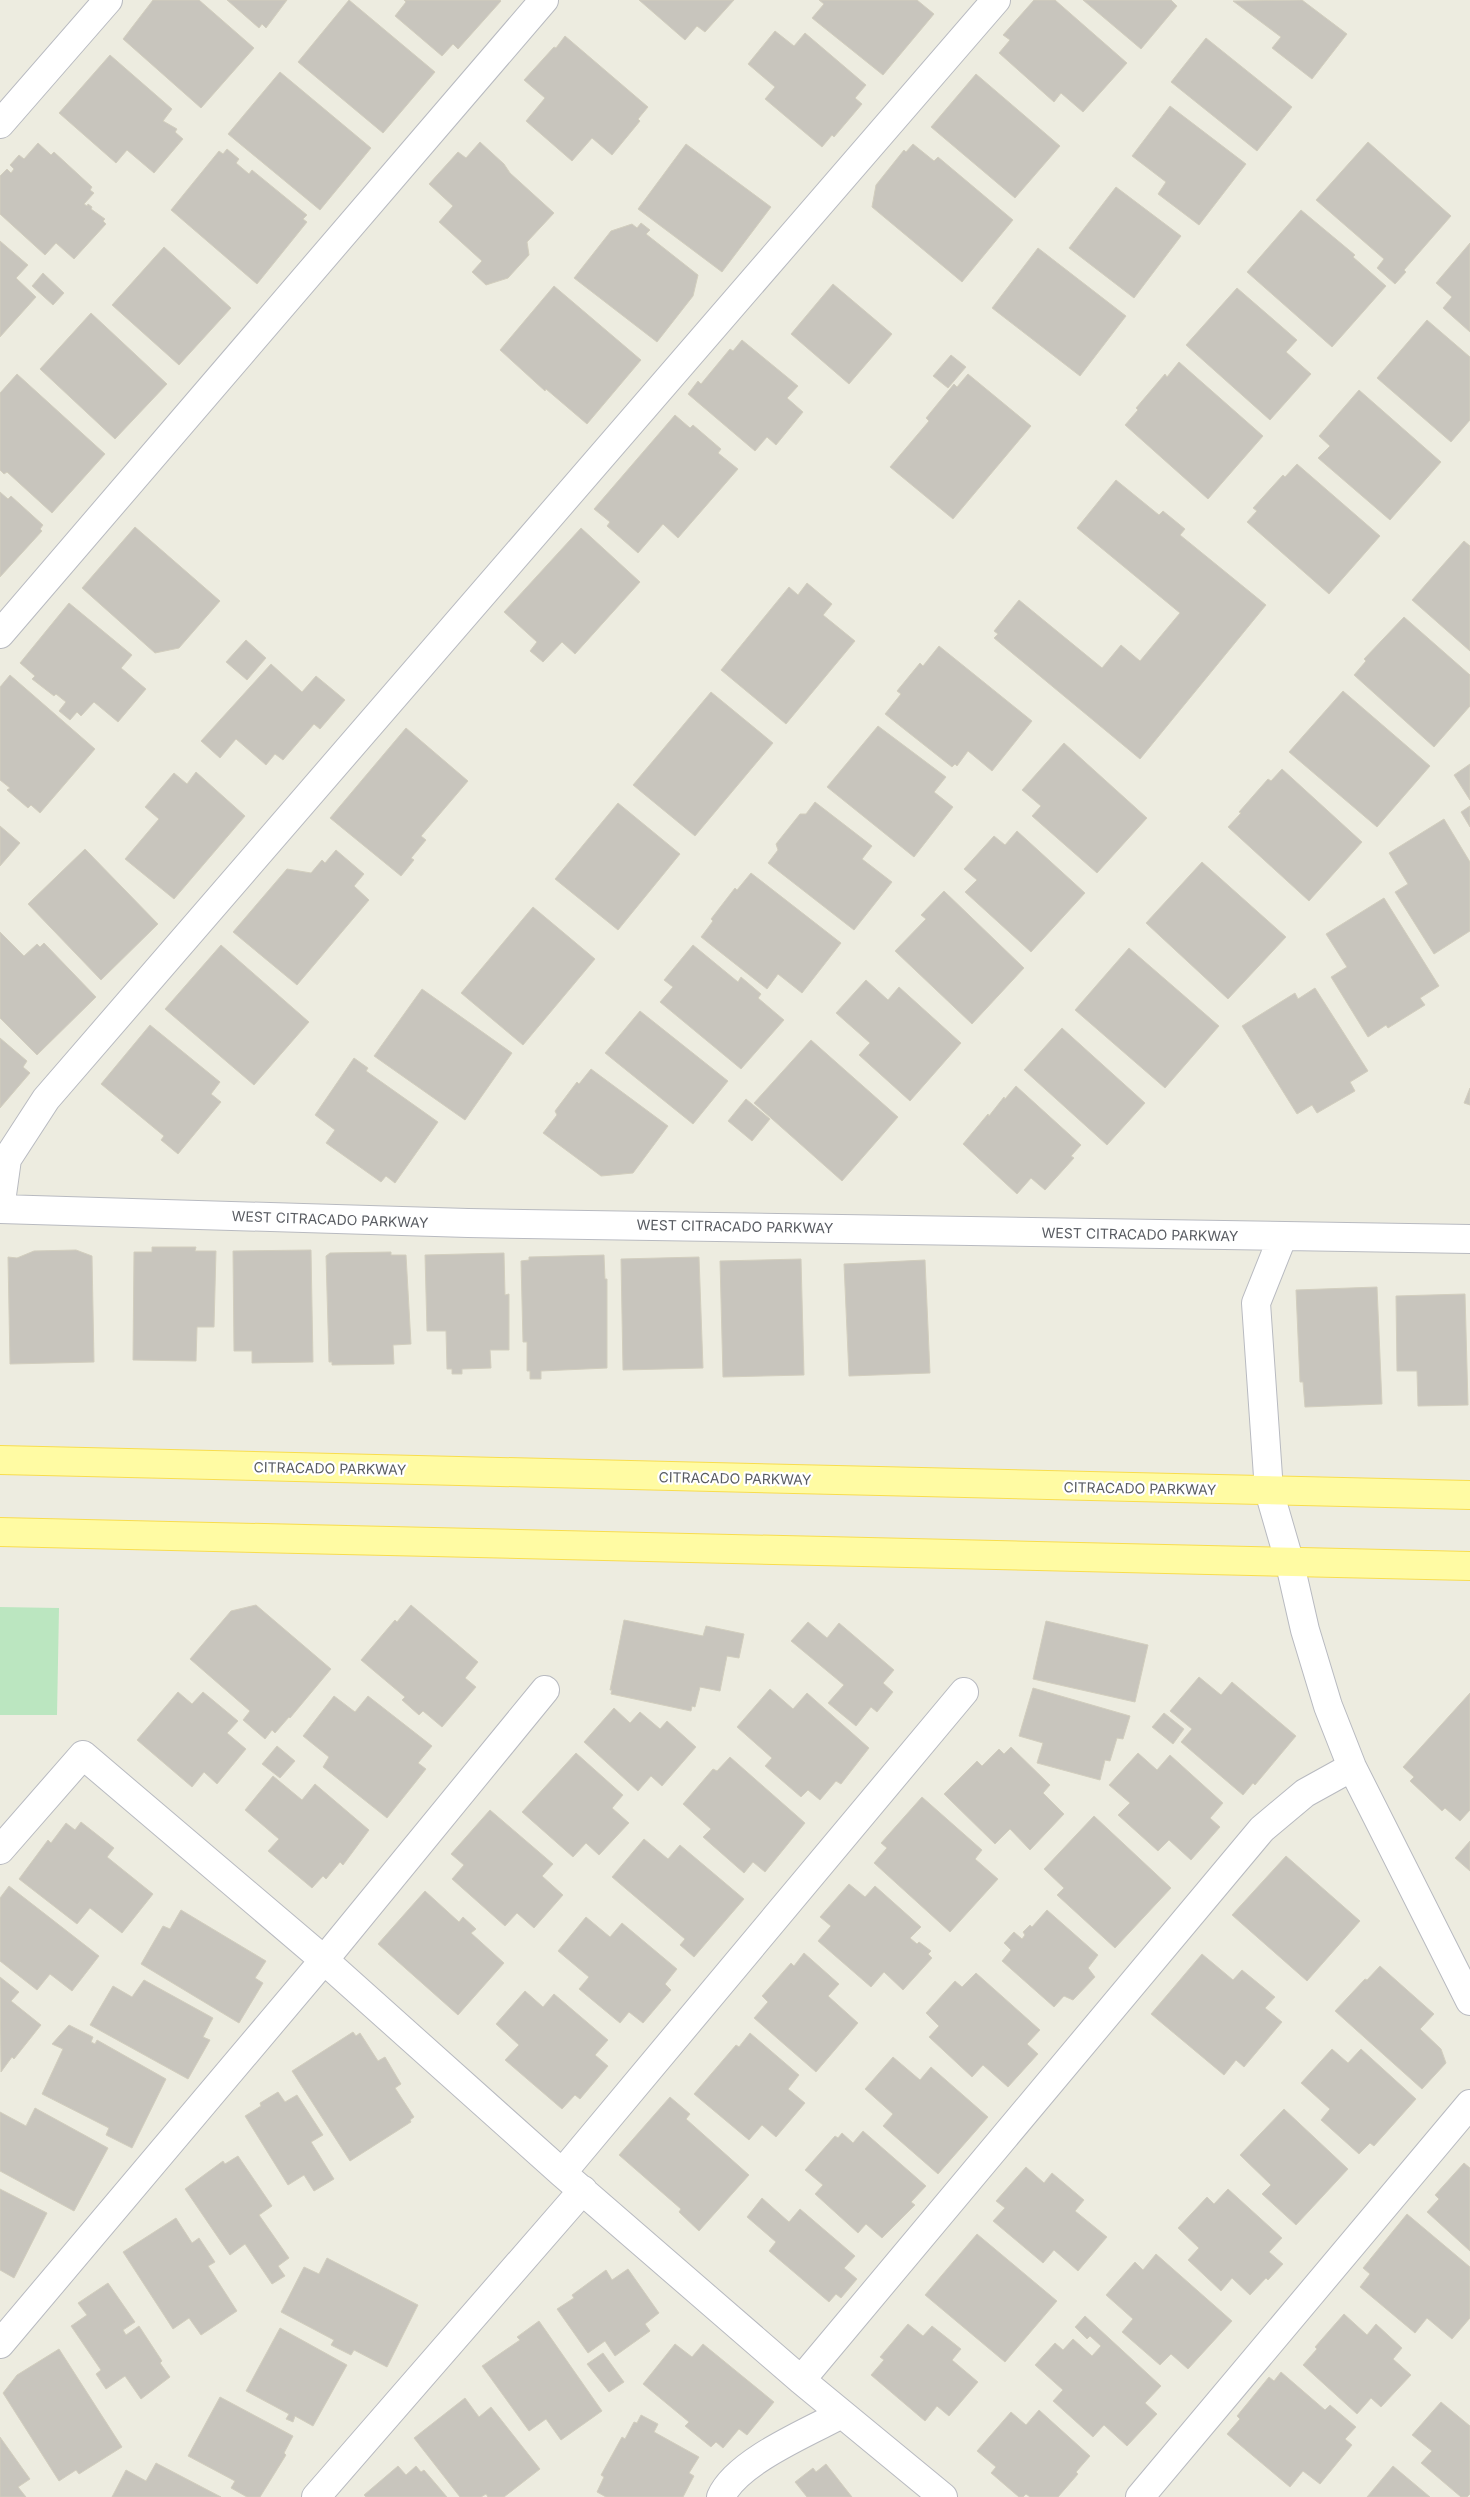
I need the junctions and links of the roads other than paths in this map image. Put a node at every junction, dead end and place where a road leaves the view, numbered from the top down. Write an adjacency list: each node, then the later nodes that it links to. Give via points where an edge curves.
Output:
1 (108, 0): 4 (street)
2 (544, 0): 5 (street)
3 (996, 0): 6 (street, via 46,1099 7,1158)
4 (0, 124)
5 (0, 634)
6 (0, 1209): 7 (street, WEST CITRACADO PARKWAY, via 468,1223)
7 (1282, 1238): 8 (street, WEST CITRACADO PARKWAY); 10 (street, via 1256,1303)
8 (1470, 1239)
9 (0, 1460): 10 (main road, CITRACADO PARKWAY)
10 (1268, 1491): 11 (main road, CITRACADO PARKWAY); 13 (street)
11 (1470, 1495)
12 (0, 1532): 13 (main road)
13 (1289, 1560): 14 (main road); 17 (street, via 1328,1706)
14 (1470, 1566)
15 (545, 1690): 19 (street)
16 (964, 1692): 22 (street)
17 (1352, 1767): 20 (street); 25 (street, via 1305,1793 1262,1829)
18 (0, 1850): 19 (street, via 83,1755)
19 (324, 1960): 22 (street); 24 (street)
20 (1470, 2000)
21 (1470, 2104): 30 (street)
22 (562, 2172): 23 (street)
23 (583, 2190): 25 (street); 27 (street)
24 (0, 2344)
25 (801, 2380): 26 (street)
26 (842, 2414): 28 (street, via 758,2458 726,2486); 29 (street)
27 (316, 2497)
28 (721, 2497)
29 (942, 2497)
30 (1140, 2497)

